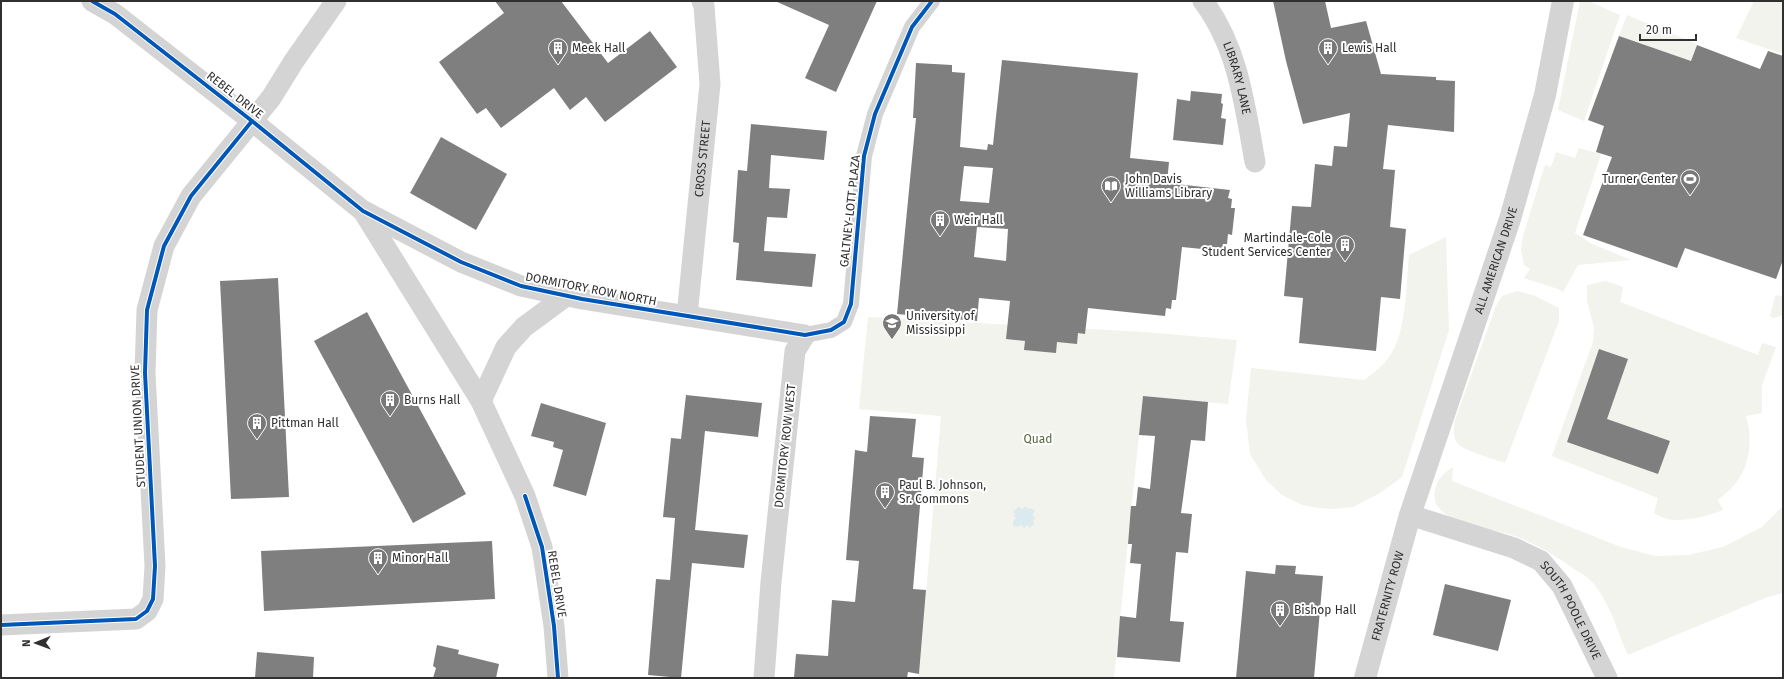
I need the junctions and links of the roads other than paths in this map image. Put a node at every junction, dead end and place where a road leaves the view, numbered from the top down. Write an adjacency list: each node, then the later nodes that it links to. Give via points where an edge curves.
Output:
1 (92, 1): 7 (street, REBEL DRIVE)
2 (336, 1): 8 (street, STUDENT UNION DRIVE, via 271,98)
3 (702, 1): 12 (street, CROSS STREET, via 710,84)
4 (932, 1): 13 (street, GALTNEY-LOTT PLAZA, via 912,27 875,114 864,156 851,304 844,322 831,330)
5 (1203, 1): 9 (street, LIBRARY LANE, via 1214,15 1232,54 1247,112)
6 (1563, 1): 15 (street, ALL AMERICAN DRIVE, via 1545,95 1510,219)
7 (109, 7): 8 (street, REBEL DRIVE)
8 (252, 121): 10 (street, REBEL DRIVE); 16 (street, STUDENT UNION DRIVE, via 191,196 164,246 146,310 144,373 155,566 153,599 147,611 136,619)
9 (1255, 162)
10 (363, 211): 11 (street, DORMITORY ROW NORTH, via 460,262 521,286); 14 (street, REBEL DRIVE)
11 (566, 296): 12 (street, DORMITORY ROW NORTH); 14 (street, via 524,327 506,347)
12 (687, 316): 13 (street)
13 (805, 335): 18 (street, DORMITORY ROW WEST, via 796,351 770,582)
14 (481, 401): 17 (street, REBEL DRIVE, via 525,496 542,547 554,626)
15 (1410, 515): 19 (street, FRATERNITY ROW); 20 (street, SOUTH POOLE DRIVE, via 1514,548 1541,561 1562,586)
16 (1, 625)
17 (558, 678)
18 (764, 678)
19 (1365, 678)
20 (1607, 678)

